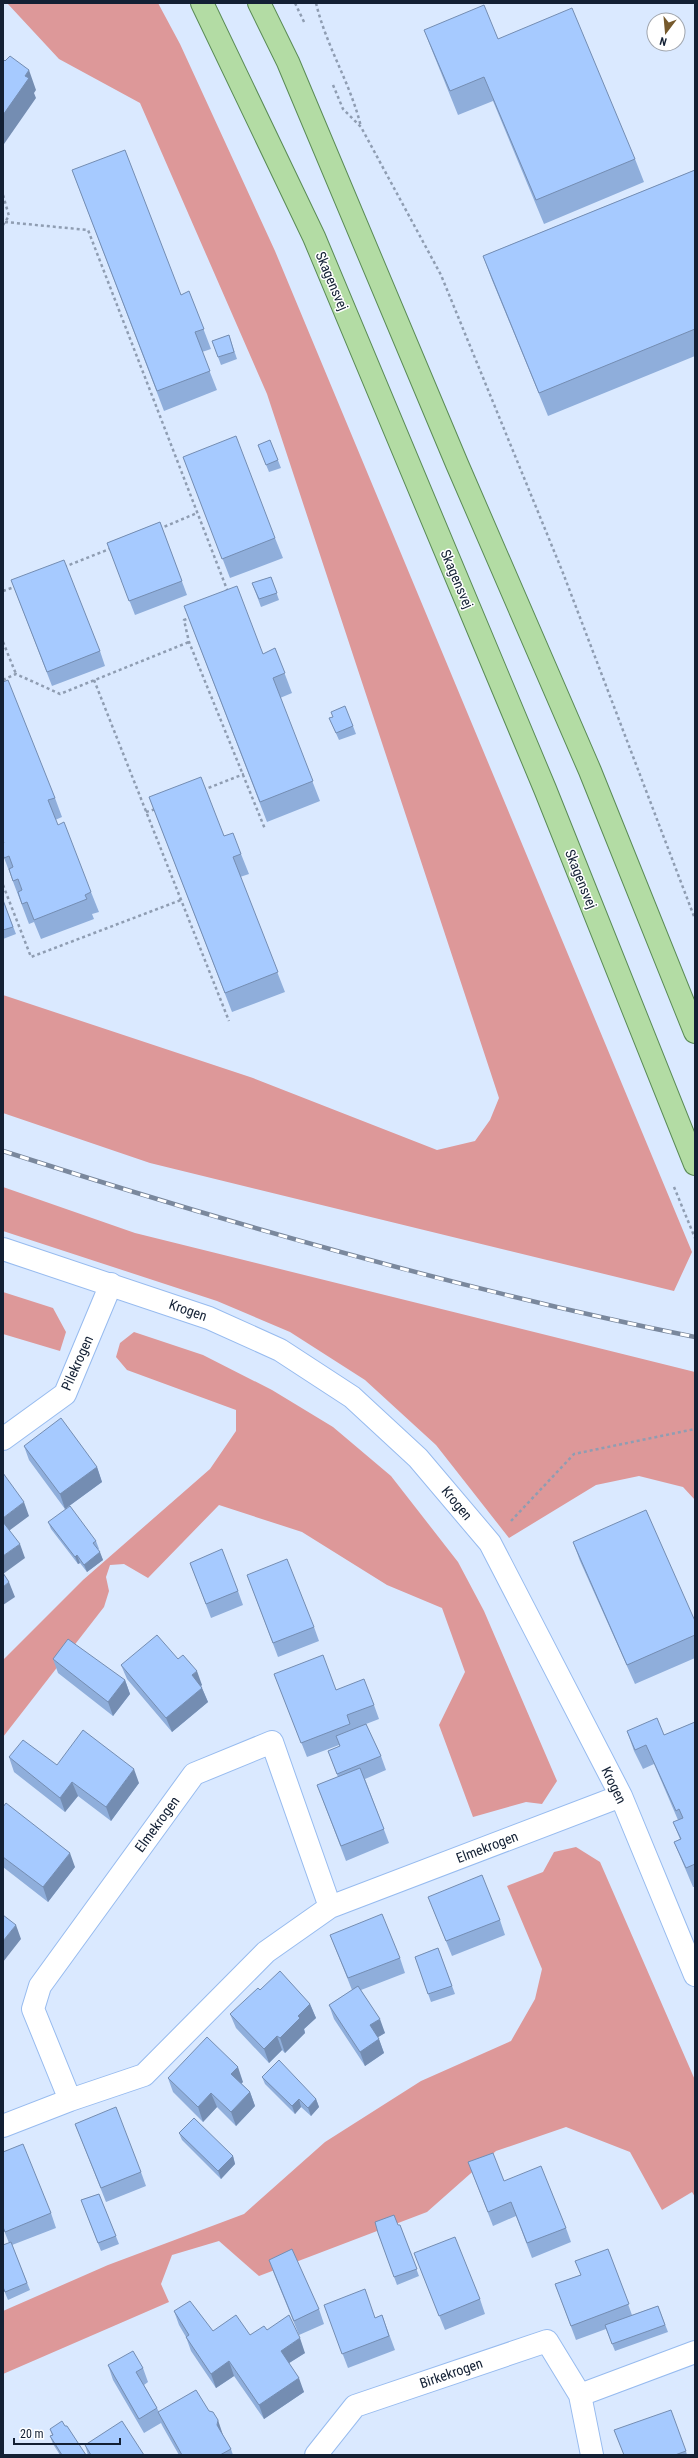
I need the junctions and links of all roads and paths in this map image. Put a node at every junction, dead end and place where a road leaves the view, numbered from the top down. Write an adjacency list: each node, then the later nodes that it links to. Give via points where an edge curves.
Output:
1 (202, 3): 34 (main road, Skagensvej, via 314,237 545,788)
2 (260, 3): 33 (main road, via 288,62 457,464 590,771)
3 (295, 3): 5 (path)
4 (316, 3): 7 (path, via 355,101)
5 (308, 31)
6 (331, 81): 7 (path, via 344,109)
7 (361, 127): 31 (path, via 441,275 563,573)
8 (3, 195): 9 (path, via 9,216)
9 (5, 222): 10 (path); 11 (path, via 88,230)
10 (3, 225)
11 (197, 513): 12 (path); 17 (path)
12 (154, 530)
13 (118, 545): 14 (path)
14 (61, 568)
15 (25, 582): 16 (path)
16 (3, 591)
17 (228, 594)
18 (197, 615): 20 (path, via 184,620)
19 (3, 642): 21 (path)
20 (189, 642): 23 (path); 24 (path)
21 (16, 674): 22 (path); 23 (path, via 60,694)
22 (3, 680)
23 (94, 680): 27 (path)
24 (244, 774): 25 (path); 28 (path)
25 (202, 791)
26 (160, 807): 27 (path)
27 (146, 812): 30 (path)
28 (266, 829)
29 (3, 885): 30 (path, via 31,957)
30 (181, 900): 32 (path)
31 (695, 919)
32 (229, 1021)
33 (695, 1032)
34 (695, 1164)
35 (3, 1249): 36 (street, Krogen)
36 (111, 1284): 38 (street, Pilekrogen, via 65,1394); 39 (street, Krogen, via 209,1318 280,1350 352,1397 418,1458)
37 (695, 1429): 39 (path, via 574,1454)
38 (3, 1439)
39 (490, 1543): 40 (street, Krogen)
40 (621, 1796): 41 (street, Elmekrogen); 42 (street, Krogen)
41 (330, 1907): 43 (street, Elmekrogen, via 266,1952 144,2074); 43 (street, Elmekrogen, via 272,1742 194,1774 40,1986 33,2009)
42 (695, 1975)
43 (70, 2100): 44 (street, Elmekrogen)
44 (3, 2126)
45 (695, 2352): 46 (street)
46 (580, 2395): 47 (street, Birkekrogen, via 546,2340 355,2406); 48 (street, Birkekrogen)
47 (316, 2455)
48 (592, 2455)

